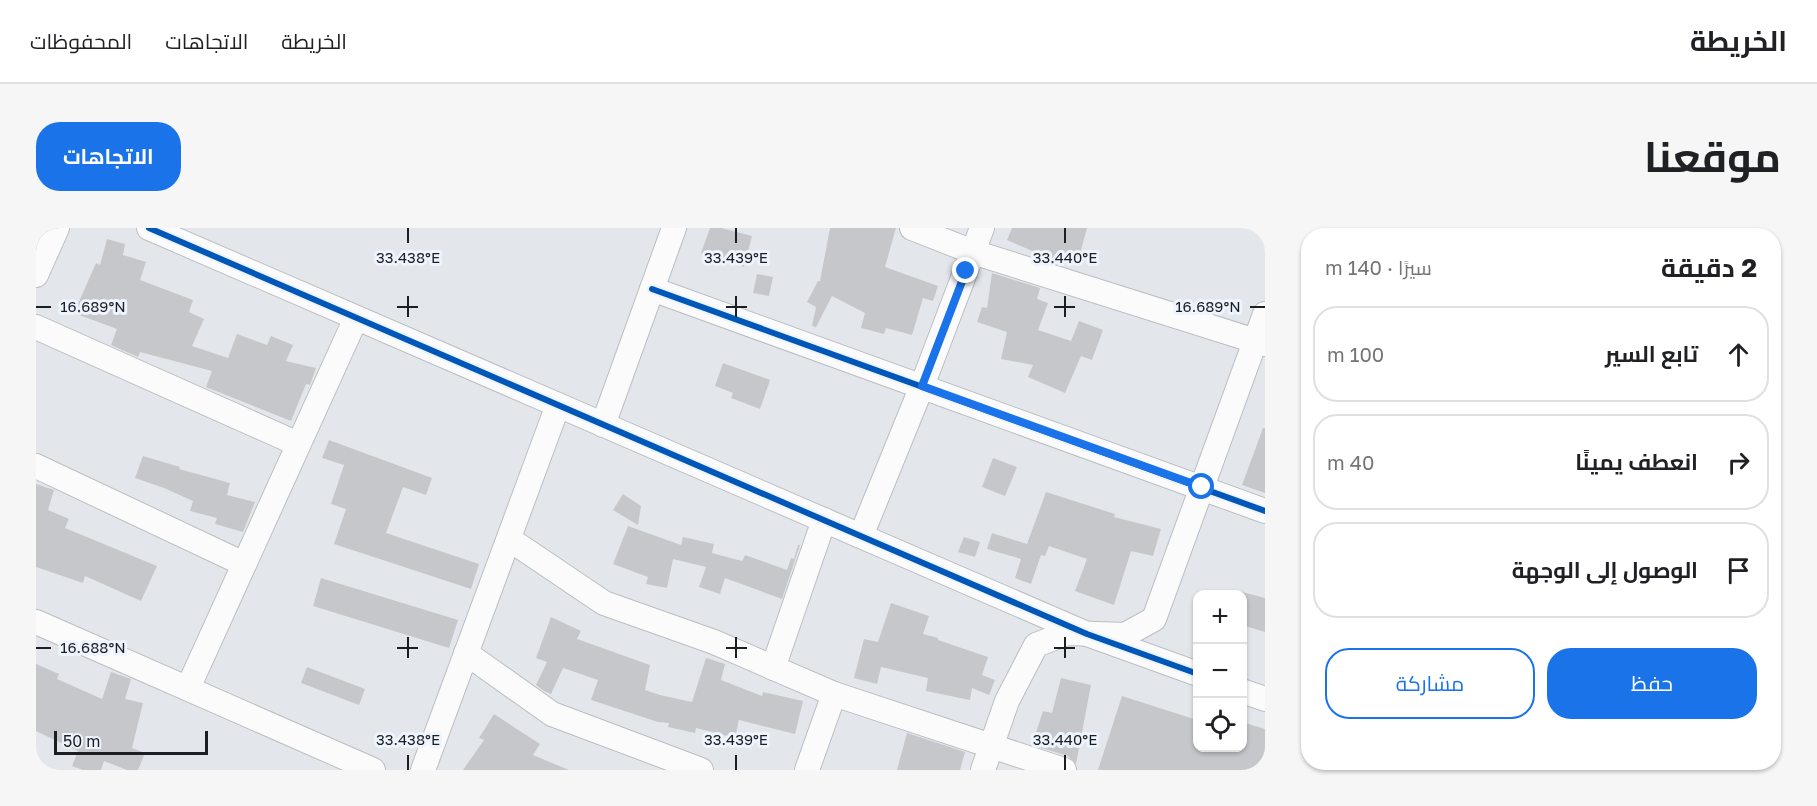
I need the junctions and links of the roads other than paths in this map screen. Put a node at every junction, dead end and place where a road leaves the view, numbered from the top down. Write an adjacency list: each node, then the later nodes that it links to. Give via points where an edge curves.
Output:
1 (57, 228): 7 (street)
2 (149, 228): 10 (street)
3 (674, 228): 8 (street)
4 (912, 228): 6 (street)
5 (982, 228): 6 (street)
6 (973, 252): 12 (street); 13 (street)
7 (36, 275)
8 (652, 289): 13 (street); 15 (street)
9 (1265, 314): 12 (street)
10 (356, 318): 14 (street); 16 (street)
11 (36, 327): 16 (street)
12 (1260, 343): 18 (street)
13 (922, 386): 18 (street); 21 (street)
14 (558, 405): 15 (street); 22 (street)
15 (603, 425): 20 (street)
16 (298, 444): 23 (street)
17 (36, 466): 23 (street)
18 (1202, 487): 19 (street); 25 (street, via 1154,619 1125,634)
19 (1265, 511)
20 (824, 520): 21 (street); 27 (street)
21 (861, 536): 25 (street)
22 (509, 539): 26 (street); 27 (street, via 604,603 714,642)
23 (244, 564): 29 (street)
24 (36, 622): 29 (street)
25 (1087, 634): 28 (street); 33 (street, via 1067,633 1036,645 1007,701)
26 (466, 653): 35 (street); 36 (street, via 552,714)
27 (773, 668): 31 (street)
28 (1193, 673)
29 (188, 688): 34 (street)
30 (1247, 693): 32 (street)
31 (834, 694): 33 (street); 37 (street)
32 (1265, 699)
33 (991, 746): 38 (street); 39 (street)
34 (373, 770)
35 (423, 770)
36 (701, 770)
37 (807, 770)
38 (982, 770)
39 (1064, 770)

